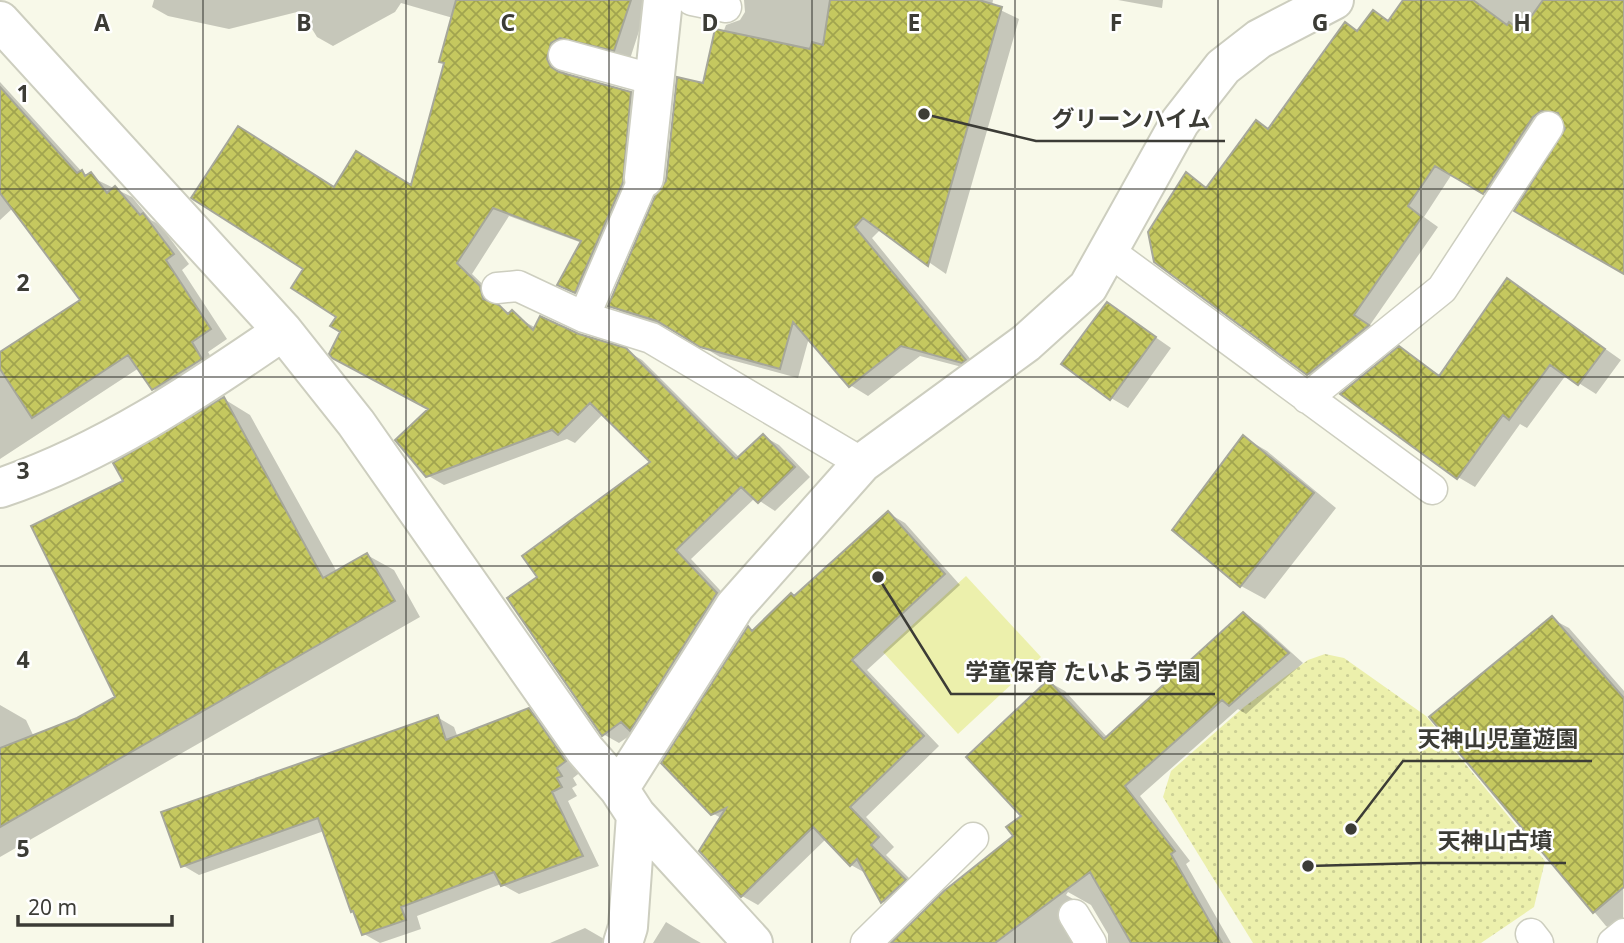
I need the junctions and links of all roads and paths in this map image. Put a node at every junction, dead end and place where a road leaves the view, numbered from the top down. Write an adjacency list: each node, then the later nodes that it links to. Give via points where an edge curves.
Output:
1 (663, 0): 7 (street)
2 (692, 0): 4 (lane)
3 (1334, 0): 10 (street, via 1259,39 1223,67 1180,122)
4 (726, 7)
5 (0, 21): 13 (street)
6 (564, 55): 7 (lane)
7 (655, 80): 9 (street)
8 (1548, 127): 14 (lane, via 1450,294)
9 (644, 178): 12 (lane)
10 (1110, 252): 14 (lane); 15 (street, via 1088,287 1026,343)
11 (498, 288): 12 (lane, via 518,286)
12 (584, 317): 15 (lane, via 651,338)
13 (283, 331): 16 (street, via 173,405 50,471); 18 (street, via 356,423 585,750)
14 (1307, 398): 17 (lane)
15 (862, 463): 18 (street, via 735,606)
16 (0, 488)
17 (1432, 489)
18 (627, 802): 22 (street, via 628,926); 23 (street)
19 (973, 838): 24 (lane)
20 (1074, 915): 25 (lane)
21 (1624, 934): 26 (lane)
22 (622, 943)
23 (753, 943)
24 (866, 943)
25 (1091, 943)
26 (1613, 943)

